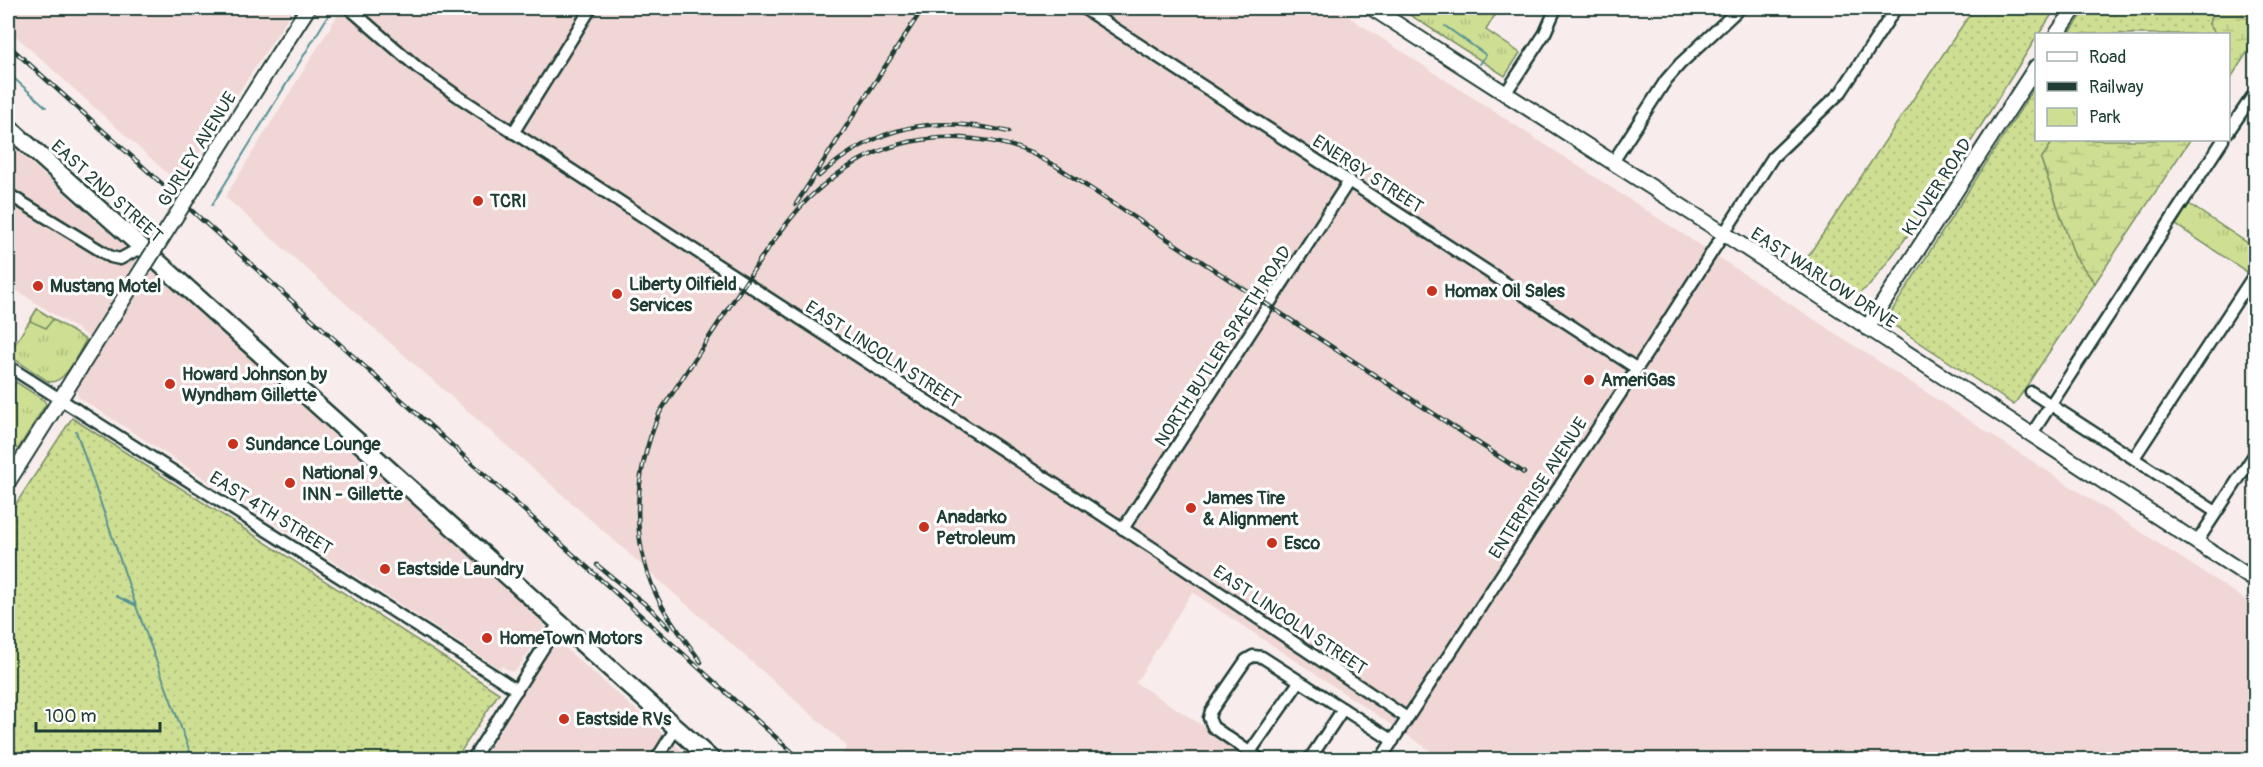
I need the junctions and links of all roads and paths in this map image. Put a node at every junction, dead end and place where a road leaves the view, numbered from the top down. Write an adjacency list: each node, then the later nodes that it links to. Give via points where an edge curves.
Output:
1 (308, 8): 28 (street, GURLEY AVENUE, bridge)
2 (351, 8): 16 (street, EAST LINCOLN STREET, via 418,68)
3 (591, 8): 16 (street)
4 (1083, 8): 19 (street, ENERGY STREET)
5 (1372, 8): 13 (street, EAST WARLOW DRIVE)
6 (1556, 8): 13 (street, via 1545,33)
7 (1740, 8): 18 (street, via 1666,80)
8 (1896, 8): 21 (street, ENTERPRISE AVENUE, via 1841,92 1773,157)
9 (2075, 8): 10 (street)
10 (2058, 33)
11 (2035, 70): 24 (street, KLUVER ROAD)
12 (2256, 91): 15 (street)
13 (1505, 94): 18 (street, EAST WARLOW DRIVE)
14 (8, 127): 22 (main road, EAST 2ND STREET)
15 (2230, 130)
16 (513, 133): 35 (street, EAST LINCOLN STREET)
17 (2222, 141): 29 (street)
18 (1613, 162): 21 (street, EAST WARLOW DRIVE)
19 (1349, 181): 26 (street, ENERGY STREET); 35 (street, NORTH BUTLER SPAETH ROAD)
20 (8, 194): 22 (street, via 111,257 120,259)
21 (1723, 233): 24 (street, EAST WARLOW DRIVE); 26 (street, ENTERPRISE AVENUE)
22 (140, 248): 38 (main road, EAST 2ND STREET)
23 (2256, 272): 32 (street)
24 (1867, 328): 30 (street, EAST WARLOW DRIVE)
25 (8, 366): 28 (street, EAST 4TH STREET)
26 (1636, 368): 42 (street, ENTERPRISE AVENUE)
27 (2031, 392): 29 (street)
28 (60, 399): 33 (street, GURLEY AVENUE); 40 (street, EAST 4TH STREET)
29 (2050, 404): 30 (street); 32 (street)
30 (2031, 435): 36 (street, EAST WARLOW DRIVE)
31 (2256, 452): 34 (street)
32 (2134, 458): 34 (street)
33 (8, 483)
34 (2216, 512): 36 (street)
35 (1124, 529): 42 (street, EAST LINCOLN STREET)
36 (2197, 542): 37 (street, EAST WARLOW DRIVE)
37 (2256, 581)
38 (559, 623): 40 (street); 43 (main road, EAST 2ND STREET)
39 (1299, 682): 41 (street); 45 (street); 45 (street, via 1262,657 1253,656 1234,677 1209,718 1213,727)
40 (517, 690): 46 (street)
41 (1343, 709): 44 (street); 50 (street)
42 (1407, 718): 44 (street, ENTERPRISE AVENUE)
43 (676, 728): 47 (street); 48 (main road, EAST 2ND STREET)
44 (1393, 741): 51 (street, ENTERPRISE AVENUE)
45 (1250, 752): 49 (street)
46 (472, 759)
47 (656, 759)
48 (712, 759)
49 (1261, 759)
50 (1309, 759)
51 (1380, 759)

